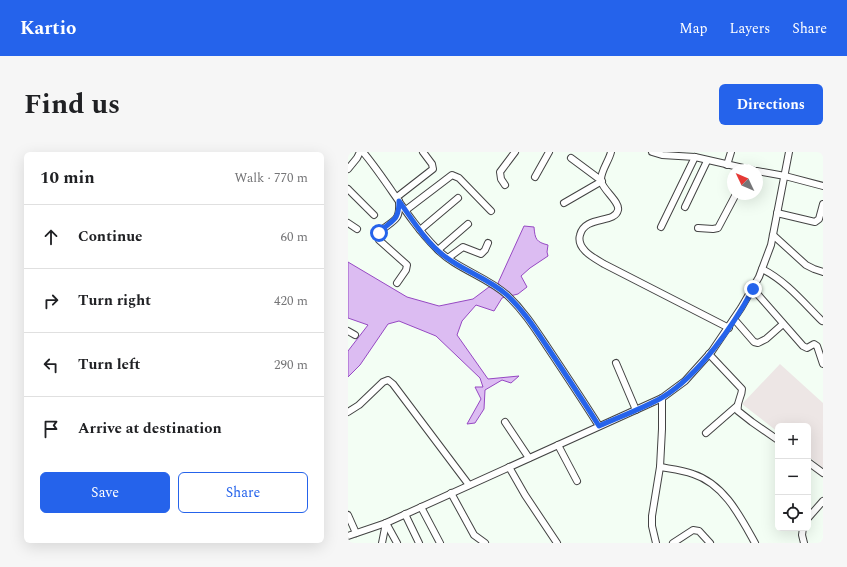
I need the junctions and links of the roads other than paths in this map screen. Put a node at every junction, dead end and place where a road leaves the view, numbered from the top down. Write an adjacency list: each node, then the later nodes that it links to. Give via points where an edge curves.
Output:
1 (360, 152): 15 (street)
2 (363, 152): 24 (street)
3 (423, 152): 24 (street, via 433,169)
4 (515, 152): 20 (street, via 500,172)
5 (549, 152): 18 (street)
6 (611, 152): 19 (street, via 601,176)
7 (652, 152): 10 (street)
8 (731, 152): 13 (street)
9 (789, 152): 17 (street)
10 (695, 157): 12 (street); 35 (street)
11 (571, 158): 19 (street)
12 (707, 160): 14 (street); 28 (street)
13 (727, 164)
14 (727, 165)
15 (348, 169)
16 (763, 172): 17 (street)
17 (785, 176): 21 (street); 31 (street)
18 (535, 178)
19 (602, 181): 26 (street); 50 (street, via 618,205 617,214 585,226 579,239 584,250 604,264)
20 (505, 185)
21 (823, 186)
22 (348, 189): 32 (street)
23 (458, 198): 38 (street)
24 (398, 199): 29 (street); 45 (street, via 397,217 380,231 378,238 407,265)
25 (733, 200): 36 (street, via 718,228)
26 (564, 203)
27 (823, 204): 31 (street, via 820,216 815,222)
28 (685, 207)
29 (406, 210): 30 (street, via 452,175 459,178); 38 (street)
30 (491, 211)
31 (778, 213): 39 (street)
32 (374, 215)
33 (348, 223): 37 (street)
34 (468, 224): 41 (street)
35 (662, 227)
36 (698, 228)
37 (357, 229)
38 (420, 230): 41 (street)
39 (773, 235): 43 (street); 44 (street, via 806,265)
40 (488, 243): 42 (street, via 481,254 463,247)
41 (438, 250): 42 (street)
42 (448, 258): 61 (street, via 495,286 520,308)
43 (762, 269): 46 (street); 48 (street, via 784,282)
44 (823, 272)
45 (397, 283)
46 (753, 289): 47 (street); 49 (street)
47 (734, 319): 49 (street, via 754,342 758,343); 50 (street)
48 (822, 322)
49 (783, 324): 55 (street, via 804,348 814,344 817,346)
50 (728, 328): 53 (street)
51 (348, 331): 52 (street)
52 (355, 335)
53 (709, 354): 56 (street, via 685,381); 57 (street, via 742,389)
54 (616, 363): 58 (street)
55 (823, 364)
56 (662, 398): 58 (street); 68 (street)
57 (737, 406): 62 (street); 63 (street, via 738,411)
58 (636, 410): 61 (street)
59 (348, 412): 71 (street, via 388,380)
60 (505, 422): 65 (street)
61 (599, 426): 64 (street)
62 (706, 433)
63 (775, 438)
64 (558, 445): 65 (street); 70 (street)
65 (530, 458): 67 (street)
66 (811, 464): 69 (street)
67 (509, 467): 71 (street); 87 (street)
68 (660, 467): 88 (street, via 652,516); 91 (street, via 693,474 710,482 727,498)
69 (823, 473)
70 (577, 481)
71 (469, 485): 72 (street)
72 (451, 493): 74 (street); 86 (street, via 474,534)
73 (823, 501): 77 (street)
74 (421, 507): 75 (street); 85 (street)
75 (405, 514): 78 (street); 84 (street)
76 (348, 515): 80 (street)
77 (811, 515)
78 (386, 523): 80 (street); 82 (street); 83 (street)
79 (803, 531): 92 (street)
80 (356, 533): 81 (street)
81 (348, 536)
82 (382, 543)
83 (397, 543)
84 (419, 543)
85 (440, 543)
86 (485, 543)
87 (558, 543)
88 (656, 543)
89 (673, 543): 90 (street, via 693,530 699,531)
90 (710, 543)
91 (755, 543)
92 (804, 543)

